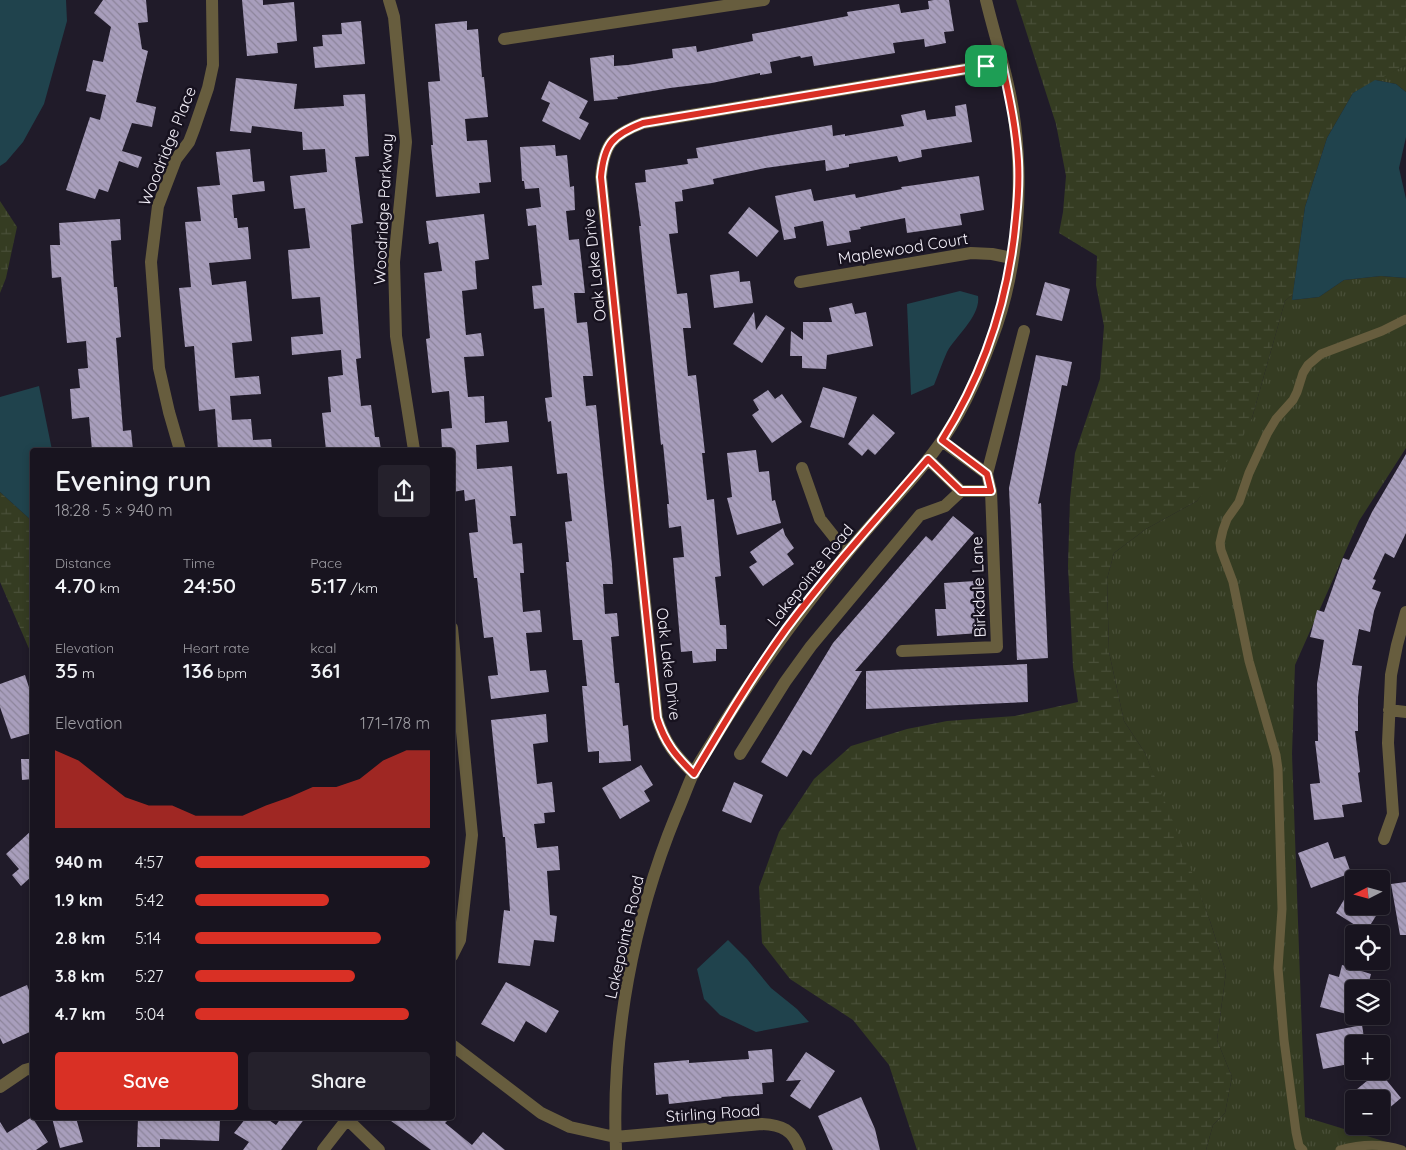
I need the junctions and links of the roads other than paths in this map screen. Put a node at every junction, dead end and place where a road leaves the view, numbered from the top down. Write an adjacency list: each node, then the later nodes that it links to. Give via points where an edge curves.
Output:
1 (212, 0): 12 (street, Woodridge Place, via 213,65 208,88 189,142 176,159 158,206 151,262 159,368)
2 (389, 0): 13 (street, Woodridge Parkway, via 394,17 406,142 394,262 396,336)
3 (764, 0): 5 (street)
4 (986, 0): 6 (street, Lakepointe Road)
5 (504, 39)
6 (1002, 63): 7 (street, Lakepointe Road, via 1014,120 1018,162); 26 (street, Oak Lake Drive, via 643,123 627,129 613,140 603,156 601,177 657,718 663,737 674,754)
7 (1012, 258): 8 (street, Maplewood Court, via 971,252); 11 (street, Lakepointe Road, via 998,322 985,356 972,388)
8 (800, 282)
9 (1406, 319): 40 (lane, via 1322,354 1308,365 1293,400 1276,419 1257,454 1239,502 1227,519 1220,543 1222,556 1234,582 1249,660 1278,769 1282,909 1278,968 1296,1132)
10 (1024, 331): 16 (street)
11 (942, 440): 14 (street, Lakepointe Road); 16 (street)
12 (179, 448)
13 (414, 448)
14 (928, 459): 17 (street); 19 (street, Lakepointe Road)
15 (802, 468): 19 (street, via 820,519)
16 (987, 474): 18 (street)
17 (961, 491): 18 (street); 25 (street, via 945,506 920,515 806,653)
18 (991, 491): 21 (street, Birkdale Lane, via 997,647)
19 (847, 553): 26 (street, Lakepointe Road, via 781,637)
20 (1406, 612): 23 (street, via 1391,675)
21 (902, 651)
22 (455, 659): 28 (street, via 472,835)
23 (1389, 710): 24 (street); 27 (street, via 1393,814)
24 (1406, 712)
25 (740, 754)
26 (694, 774): 35 (street, Lakepointe Road, via 650,886 628,978 616,1085)
27 (1384, 839)
28 (458, 900): 29 (street, via 460,940)
29 (455, 950)
30 (455, 1047): 35 (street, Stirling Road, via 541,1113 570,1127)
31 (30, 1069): 32 (street)
32 (0, 1087)
33 (346, 1120): 36 (street)
34 (349, 1120): 37 (street)
35 (615, 1137): 38 (street, Lakepointe Road); 39 (street, Stirling Road, via 777,1125 787,1130)
36 (323, 1150)
37 (379, 1150)
38 (616, 1150)
39 (800, 1150)
40 (1303, 1150)
41 (1340, 1150): 42 (lane, via 1368,1144)
42 (1402, 1150)

